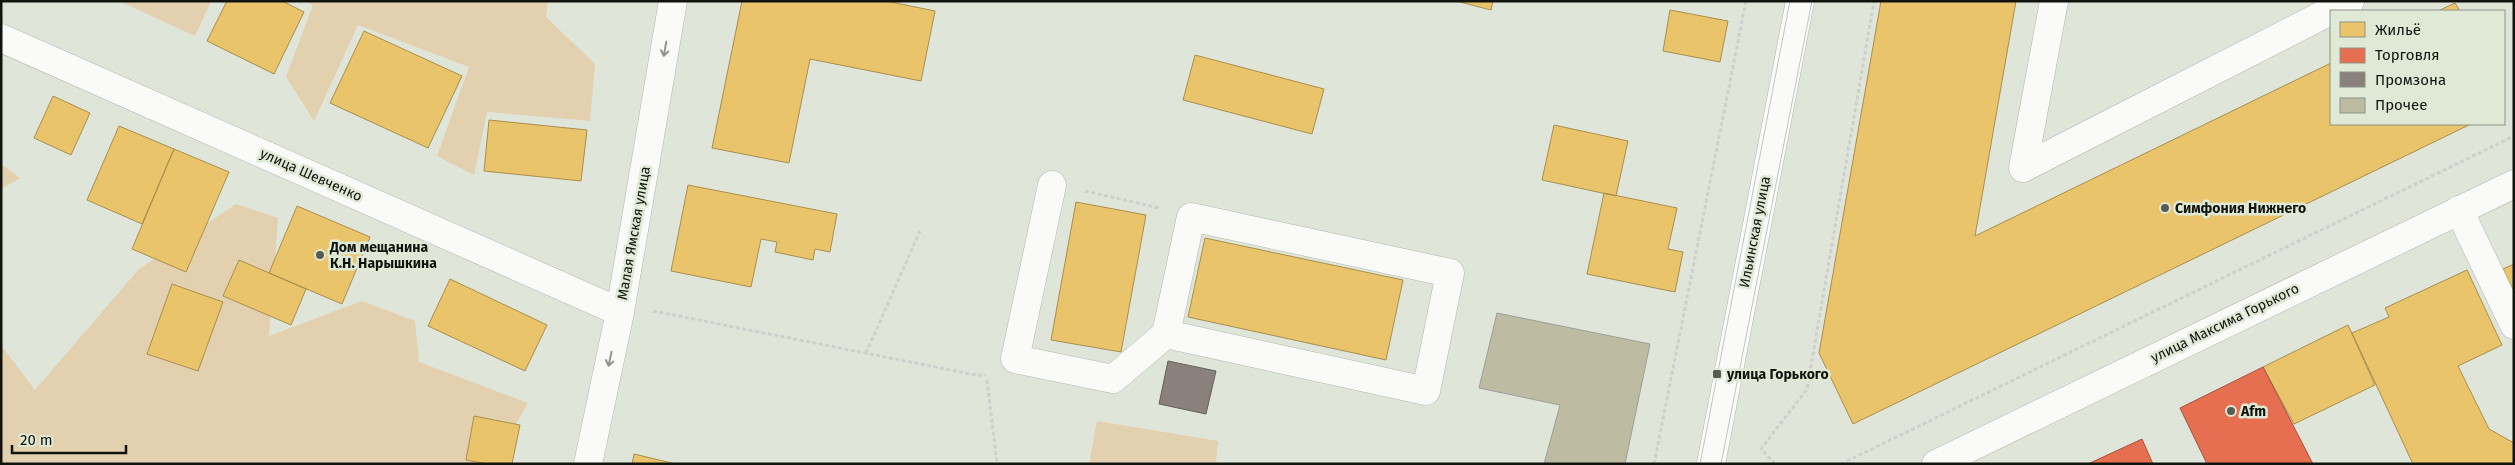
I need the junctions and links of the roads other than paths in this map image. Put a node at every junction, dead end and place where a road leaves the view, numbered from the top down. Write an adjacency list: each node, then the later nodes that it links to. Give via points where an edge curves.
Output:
1 (673, 1): 11 (street, Малая Ямская улица, one-way to 11)
2 (1800, 1): 15 (street, Ильинская улица)
3 (2054, 1): 6 (street, via 2023,168)
4 (2350, 1): 5 (street)
5 (2332, 10)
6 (2330, 11)
7 (1, 38): 11 (street, улица Шевченко)
8 (1052, 184): 13 (street, via 1015,359 1113,380)
9 (2514, 184): 10 (street, улица Максима Горького)
10 (2459, 210): 12 (street); 16 (street, улица Максима Горького)
11 (620, 312): 14 (street, Малая Ямская улица, one-way to 14)
12 (2514, 325)
13 (1166, 334): 13 (street, via 1191,217 1450,273 1426,391)
14 (588, 464)
15 (1712, 464)
16 (1936, 464)

